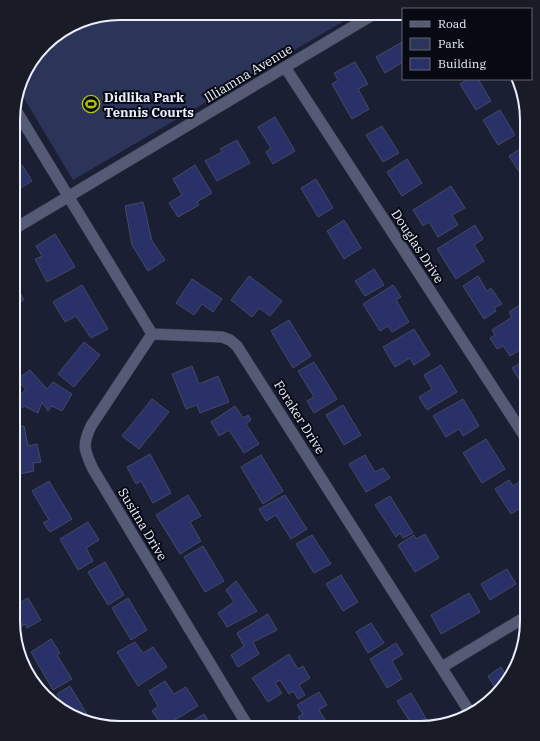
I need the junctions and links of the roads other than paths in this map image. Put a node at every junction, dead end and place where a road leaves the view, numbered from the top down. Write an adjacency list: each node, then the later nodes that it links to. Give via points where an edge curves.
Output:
1 (364, 20): 2 (street, Illiamna Avenue)
2 (285, 67): 4 (street, Illiamna Avenue); 7 (street, Douglas Drive)
3 (20, 117): 4 (street)
4 (68, 197): 5 (street, Illiamna Avenue); 6 (street)
5 (20, 225)
6 (152, 334): 9 (street, Foraker Drive, via 222,337 237,346); 11 (street, Susitna Drive, via 92,426 86,438 85,448 93,469)
7 (520, 429)
8 (520, 620): 9 (street)
9 (442, 668): 10 (street, Foraker Drive)
10 (468, 709)
11 (245, 721)

